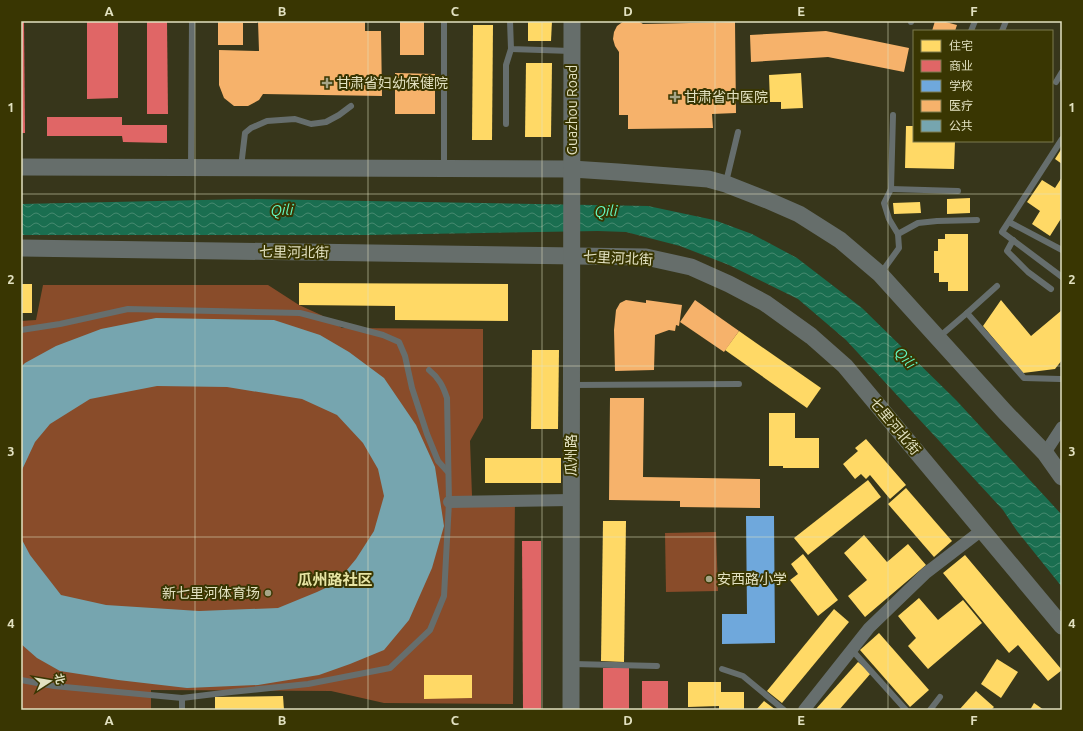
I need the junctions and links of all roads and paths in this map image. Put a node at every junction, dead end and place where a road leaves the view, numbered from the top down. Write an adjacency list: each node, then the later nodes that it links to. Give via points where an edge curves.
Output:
1 (192, 21): 15 (lane)
2 (444, 21): 17 (lane)
3 (510, 21): 5 (lane)
4 (572, 21): 6 (street, Guazhou Road)
5 (511, 49): 6 (lane); 11 (lane, via 506,65)
6 (572, 51): 18 (street, Guazhou Road)
7 (1062, 72): 8 (lane)
8 (1056, 82)
9 (350, 106): 16 (lane, via 326,122 311,124 295,118 267,121 245,132)
10 (893, 115): 20 (lane)
11 (506, 124)
12 (738, 132): 19 (lane)
13 (1062, 139): 24 (lane)
14 (21, 167): 15 (street)
15 (191, 169): 16 (street)
16 (240, 169): 17 (street)
17 (444, 169): 18 (street)
18 (572, 169): 19 (street, via 708,180); 22 (street, Guazhou Road)
19 (726, 184): 30 (street, via 799,214 840,240)
20 (891, 189): 21 (lane); 25 (lane, via 884,203 889,219)
21 (958, 191)
22 (572, 199): 29 (street, 瓜州路)
23 (977, 220): 25 (lane, via 918,223)
24 (1009, 222): 26 (lane, via 1002,232); 28 (lane)
25 (898, 234): 30 (lane, via 899,248)
26 (1013, 240): 31 (lane); 33 (lane, via 1007,251 1028,272)
27 (21, 248): 29 (street, 七里河北街)
28 (1062, 250)
29 (572, 255): 40 (street, 瓜州路); 47 (street, 七里河北街, via 646,257 690,267 729,284 765,304 811,336 845,366)
30 (880, 274): 36 (street)
31 (1062, 277)
32 (997, 286): 34 (lane)
33 (1051, 289)
34 (967, 313): 36 (lane); 38 (lane, via 1024,378)
35 (21, 330): 43 (lane, via 128,309 300,313 382,335 399,342 427,434 438,461)
36 (938, 338): 42 (street)
37 (429, 370): 43 (lane, via 436,376 447,398)
38 (1060, 378)
39 (739, 384): 40 (lane)
40 (571, 386): 45 (street, 瓜州路)
41 (1062, 428): 42 (street)
42 (1045, 453): 44 (street)
43 (448, 472): 46 (lane)
44 (1062, 477)
45 (572, 500): 46 (street); 50 (street, 瓜州路)
46 (449, 502): 54 (lane, via 444,596 430,630 390,668 308,684)
47 (982, 530): 48 (street, 七里河北街); 49 (street, via 926,573 869,628)
48 (1062, 626)
49 (852, 650): 59 (street); 60 (lane)
50 (571, 664): 51 (lane); 57 (street, 瓜州路)
51 (657, 666)
52 (722, 669): 58 (lane, via 743,676)
53 (21, 680): 54 (lane, via 54,686)
54 (182, 698): 56 (lane)
55 (940, 698): 61 (lane)
56 (182, 710)
57 (571, 710)
58 (784, 710)
59 (804, 710)
60 (906, 710)
61 (930, 710)

